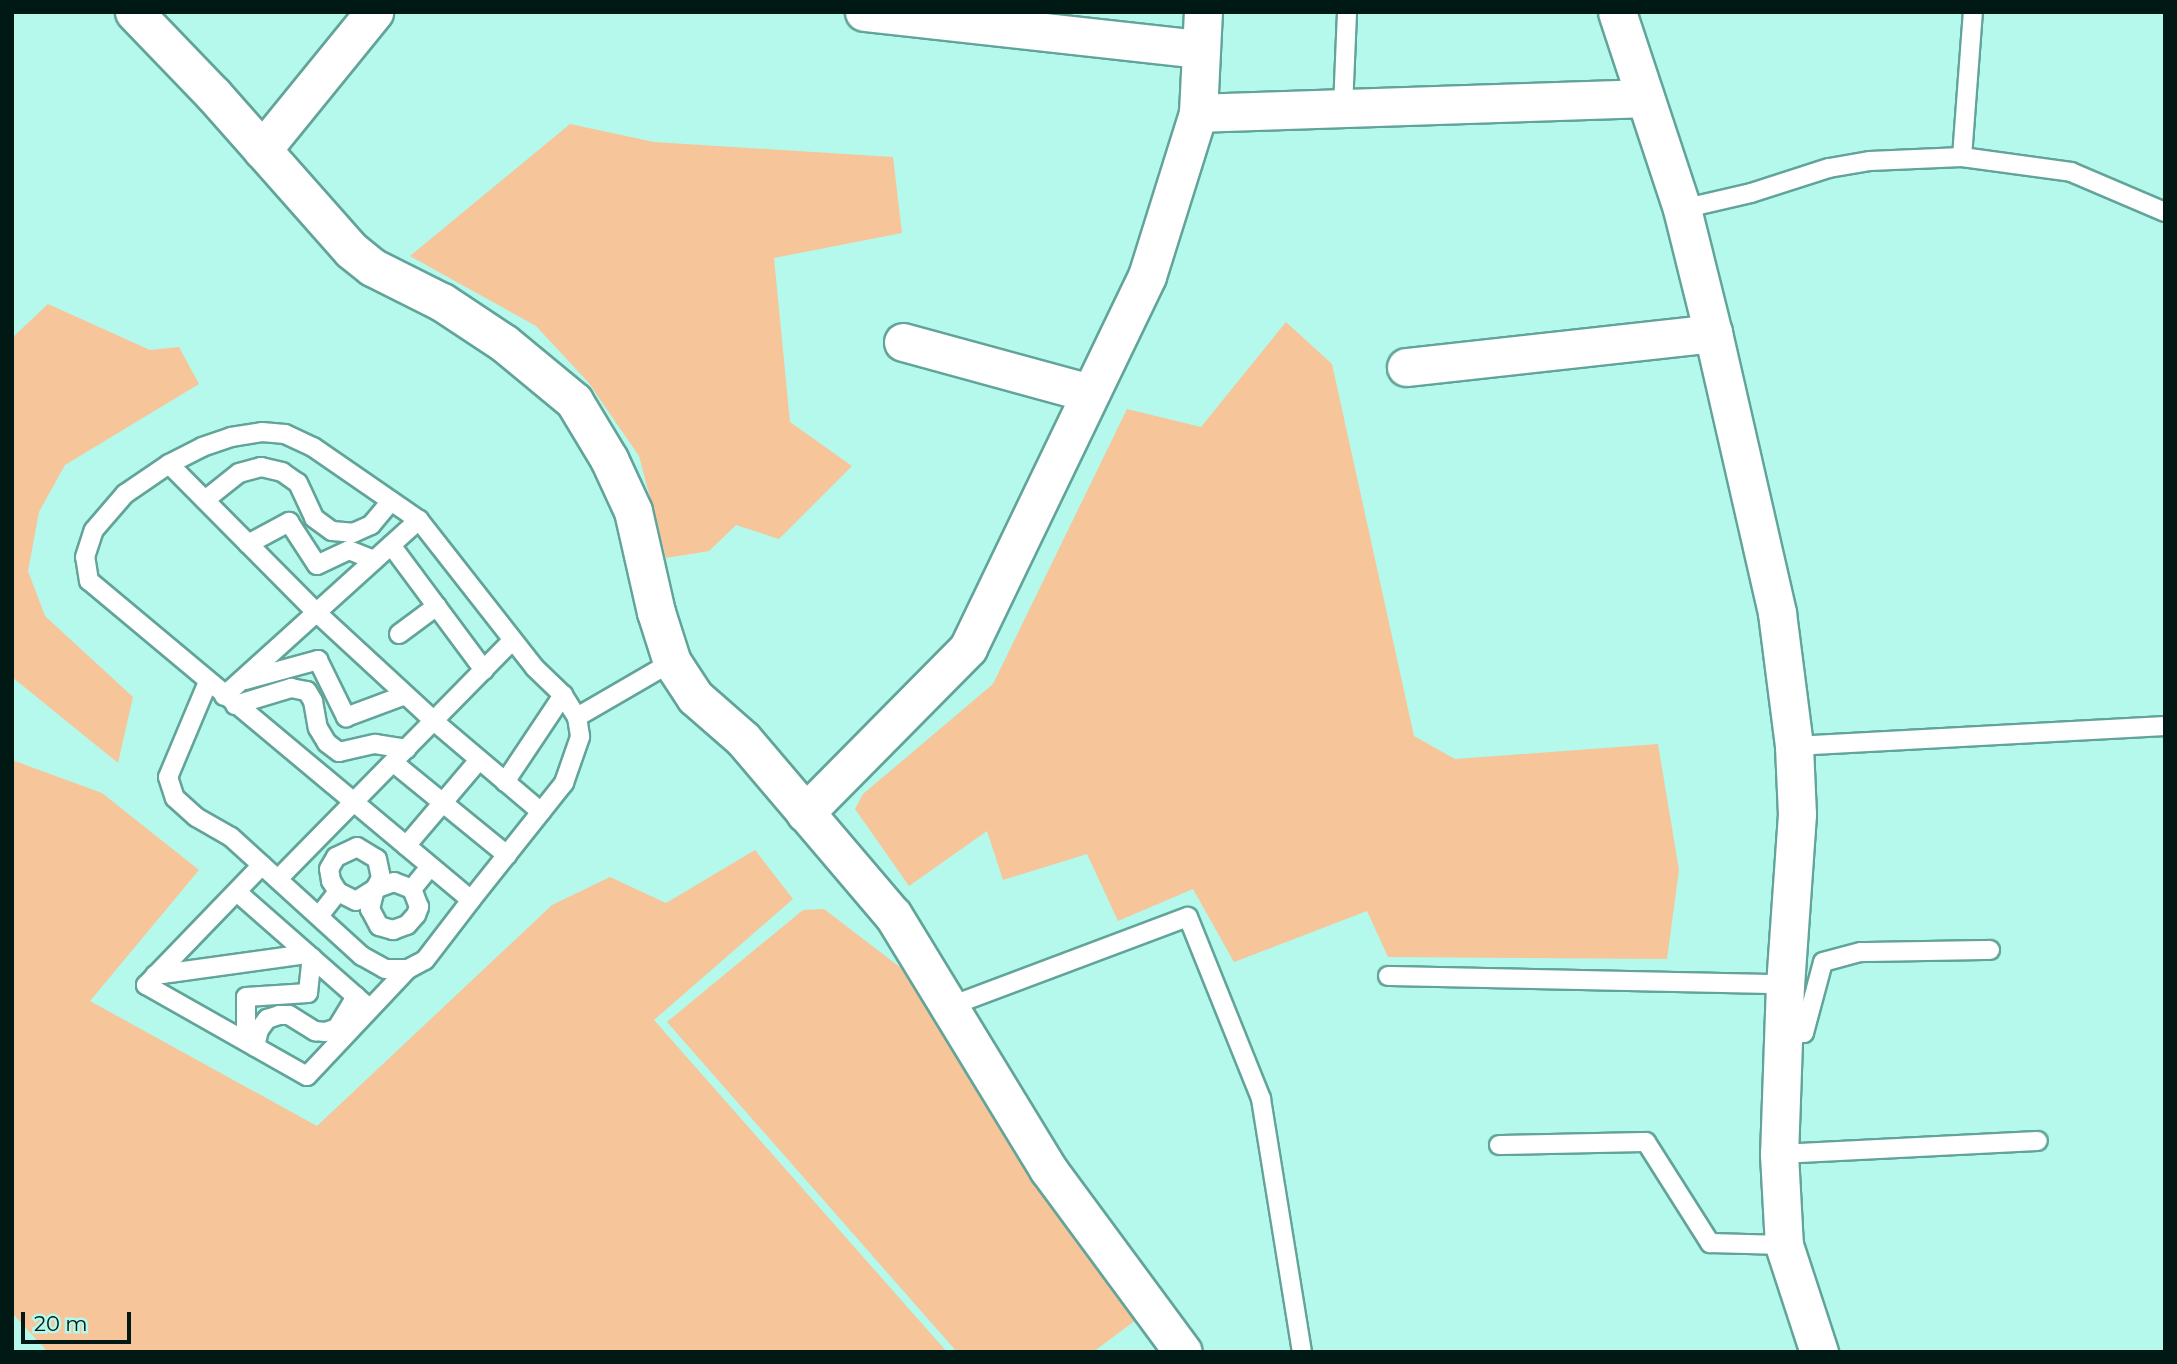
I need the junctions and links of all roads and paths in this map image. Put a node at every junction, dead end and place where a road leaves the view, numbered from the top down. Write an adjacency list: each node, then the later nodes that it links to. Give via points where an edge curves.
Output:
1 (374, 12): 12 (street)
2 (864, 12): 8 (street)
3 (1203, 12): 8 (street)
4 (1347, 12): 10 (lane)
5 (1617, 12): 9 (street)
6 (1973, 12): 13 (lane)
7 (140, 14): 12 (street)
8 (1200, 49): 11 (street)
9 (1645, 98): 10 (street); 14 (street)
10 (1343, 108): 11 (street)
11 (1199, 113): 19 (street, via 1147,276)
12 (262, 150): 31 (street, via 372,268 452,309 504,343 574,401 633,511)
13 (1962, 157): 14 (lane, via 1870,161 1829,168); 15 (lane, via 2071,172)
14 (1682, 209): 16 (street)
15 (2165, 212)
16 (1713, 333): 18 (street); 41 (street, via 1776,613)
17 (903, 342): 19 (street)
18 (1406, 367)
19 (1089, 393): 49 (street, via 968,648)
20 (169, 464): 21 (lane); 22 (lane, via 231,437 285,434 313,447); 33 (lane, via 125,494 94,530 85,557 89,581)
21 (205, 500): 22 (lane, via 239,473 261,467 282,472 298,483 314,518 332,531 353,533 371,525); 24 (lane)
22 (391, 501): 23 (lane)
23 (419, 520): 25 (lane); 30 (lane)
24 (247, 544): 26 (lane, via 289,522 317,565 349,550); 28 (lane)
25 (391, 545): 26 (lane); 27 (lane)
26 (374, 561): 28 (lane)
27 (437, 606): 29 (lane); 32 (lane)
28 (316, 612): 34 (lane); 35 (lane)
29 (399, 634)
30 (513, 640): 32 (lane); 36 (lane)
31 (672, 662): 38 (lane); 49 (street, via 695,697 743,739)
32 (484, 670): 39 (lane)
33 (208, 682): 37 (lane); 52 (lane, via 168,777 175,798)
34 (239, 682): 35 (lane, via 318,660 346,717); 37 (lane)
35 (405, 695): 39 (lane)
36 (563, 695): 38 (lane); 45 (lane)
37 (230, 700): 42 (lane, via 291,688 307,691 318,728 339,752 375,744); 47 (lane)
38 (577, 717): 48 (lane, via 580,737 573,762 564,783)
39 (435, 722): 42 (lane); 43 (lane)
40 (2165, 726): 41 (lane)
41 (1794, 746): 66 (street, via 1797,814)
42 (407, 749): 44 (lane)
43 (479, 760): 45 (lane); 46 (lane)
44 (394, 763): 46 (lane); 47 (lane)
45 (505, 782): 48 (lane)
46 (443, 803): 50 (lane); 51 (lane)
47 (354, 804): 50 (lane); 54 (lane)
48 (541, 812): 51 (lane)
49 (805, 813): 68 (street, via 893,915)
50 (406, 846): 53 (lane)
51 (507, 855): 59 (lane)
52 (262, 865): 54 (lane); 57 (lane)
53 (430, 867): 56 (lane); 59 (lane)
54 (278, 879): 60 (lane)
55 (375, 889): 56 (lane, via 394,882); 56 (lane, via 370,909 379,926 393,930 416,915 418,899); 58 (lane, via 356,901); 58 (lane, via 381,878 377,859 357,847 336,857 330,869)
56 (412, 889)
57 (237, 892): 62 (lane); 64 (lane)
58 (338, 892): 60 (lane)
59 (471, 900): 63 (lane, via 425,960)
60 (319, 916): 63 (lane, via 362,956 385,970)
61 (1990, 950): 70 (lane, via 1861,952 1823,962 1804,1033)
62 (309, 955): 64 (lane); 67 (lane); 71 (lane, via 308,993 246,997)
63 (408, 969): 69 (lane)
64 (155, 975): 71 (lane, via 145,985)
65 (1388, 976): 66 (lane)
66 (1786, 984): 70 (street)
67 (356, 996): 69 (lane); 71 (lane, via 337,1028 315,1031 289,1015 279,1015 267,1019)
68 (948, 1007): 76 (street, via 1048,1169); 77 (lane, via 1188,916 1261,1099)
69 (370, 1009): 71 (lane, via 307,1076)
70 (1784, 1034): 74 (street)
71 (250, 1044)
72 (2038, 1141): 74 (lane)
73 (1499, 1145): 75 (lane, via 1646,1142 1710,1243)
74 (1779, 1154): 75 (street)
75 (1784, 1245): 78 (street)
76 (1184, 1352)
77 (1302, 1352)
78 (1819, 1352)

